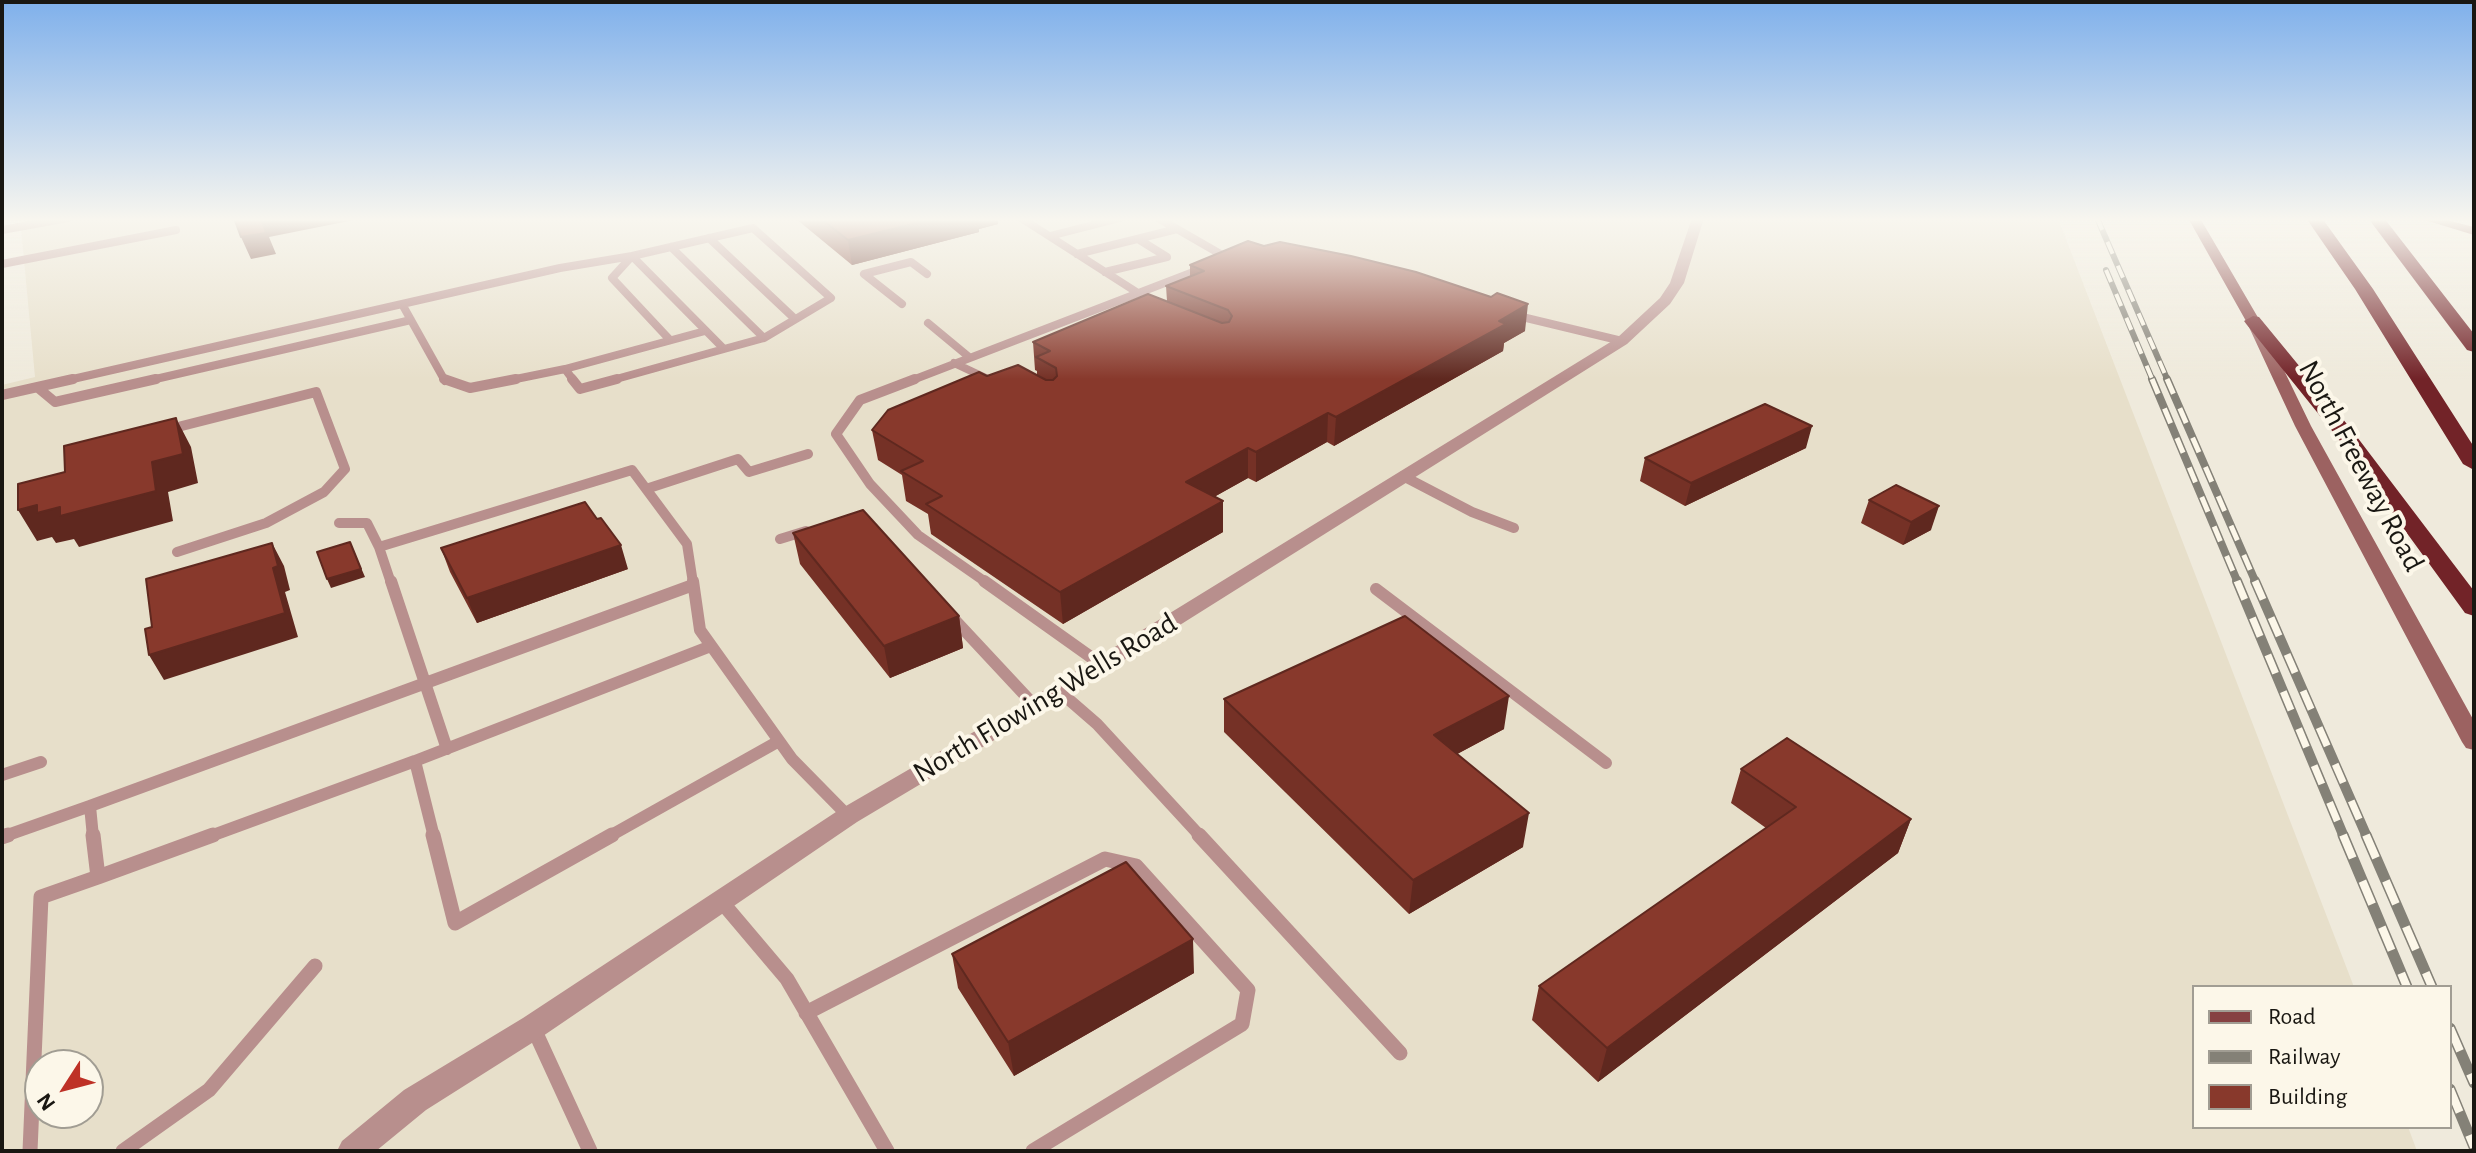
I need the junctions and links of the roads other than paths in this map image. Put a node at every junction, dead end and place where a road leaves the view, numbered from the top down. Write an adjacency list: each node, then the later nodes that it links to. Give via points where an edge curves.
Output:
1 (556, 272): 18 (lane)
2 (618, 272): 28 (lane, via 612,278)
3 (647, 272): 26 (lane)
4 (696, 272): 27 (lane)
5 (745, 272): 22 (lane)
6 (802, 272): 22 (lane, via 831,298)
7 (873, 272): 19 (lane, via 864,274)
8 (924, 272): 15 (lane)
9 (1105, 272): 16 (lane)
10 (1195, 272): 16 (lane)
11 (1681, 272): 29 (street, North Flowing Wells Road, via 1665,301)
12 (2225, 272): 24 (main road, North Freeway Road)
13 (2352, 272): 40 (highway)
14 (2417, 272): 30 (highway)
15 (927, 274)
16 (1138, 293): 17 (lane)
17 (1118, 300): 20 (lane); 32 (lane)
18 (402, 304): 23 (lane); 36 (lane)
19 (902, 304)
20 (1131, 306)
21 (1505, 312): 29 (lane)
22 (795, 319): 27 (lane)
23 (411, 320): 34 (lane, via 446,382 470,388); 36 (lane, via 55,402)
24 (2253, 321): 52 (highway); 59 (main road, North Freeway Road, via 2303,426)
25 (928, 323): 32 (lane)
26 (705, 331): 28 (lane); 31 (lane)
27 (764, 338): 31 (lane)
28 (670, 340): 34 (lane)
29 (1622, 341): 41 (street, North Flowing Wells Road)
30 (2474, 346)
31 (724, 349): 34 (lane, via 580,389)
32 (969, 357): 33 (lane)
33 (954, 363): 35 (lane); 54 (lane, via 860,400 836,434 870,484 918,535)
34 (565, 369)
35 (997, 383)
36 (37, 387): 37 (lane)
37 (2, 395)
38 (152, 434): 48 (lane, via 316,392 345,469 324,492 266,523)
39 (808, 454): 42 (lane, via 749,472 738,459)
40 (2474, 464)
41 (1403, 476): 45 (lane); 54 (street, North Flowing Wells Road)
42 (646, 489): 47 (lane, via 632,470); 49 (lane, via 687,544)
43 (339, 523): 47 (lane, via 367,523)
44 (826, 524): 46 (lane)
45 (1514, 528)
46 (780, 539)
47 (379, 547): 55 (lane)
48 (177, 552)
49 (693, 585): 53 (lane, via 700,630); 55 (lane)
50 (1376, 589): 63 (lane)
51 (940, 605): 57 (lane)
52 (2474, 608)
53 (711, 646): 58 (lane); 60 (lane)
54 (1102, 665): 56 (street, North Flowing Wells Road)
55 (425, 683): 60 (lane); 65 (lane)
56 (1059, 691): 57 (street, North Flowing Wells Road); 73 (lane, via 1097,724)
57 (1035, 706): 66 (street, North Flowing Wells Road)
58 (779, 741): 61 (lane, via 455,923); 66 (lane)
59 (2474, 742)
60 (447, 749): 61 (lane)
61 (415, 761): 68 (lane)
62 (41, 762): 64 (lane)
63 (1606, 763)
64 (2, 775)
65 (90, 806): 67 (lane); 68 (lane)
66 (848, 816): 69 (street, North Flowing Wells Road)
67 (2, 837)
68 (98, 877): 74 (lane, via 41,897)
69 (721, 901): 71 (lane, via 787,979); 72 (street, North Flowing Wells Road)
70 (315, 966): 75 (lane, via 209,1090)
71 (806, 1013): 78 (lane); 79 (lane, via 1105,859 1136,866 1248,990 1242,1024)
72 (533, 1027): 76 (street, North Flowing Wells Road, via 415,1100); 77 (lane)
73 (1400, 1053)
74 (30, 1151)
75 (123, 1151)
76 (353, 1151)
77 (590, 1151)
78 (887, 1151)
79 (1033, 1151)

